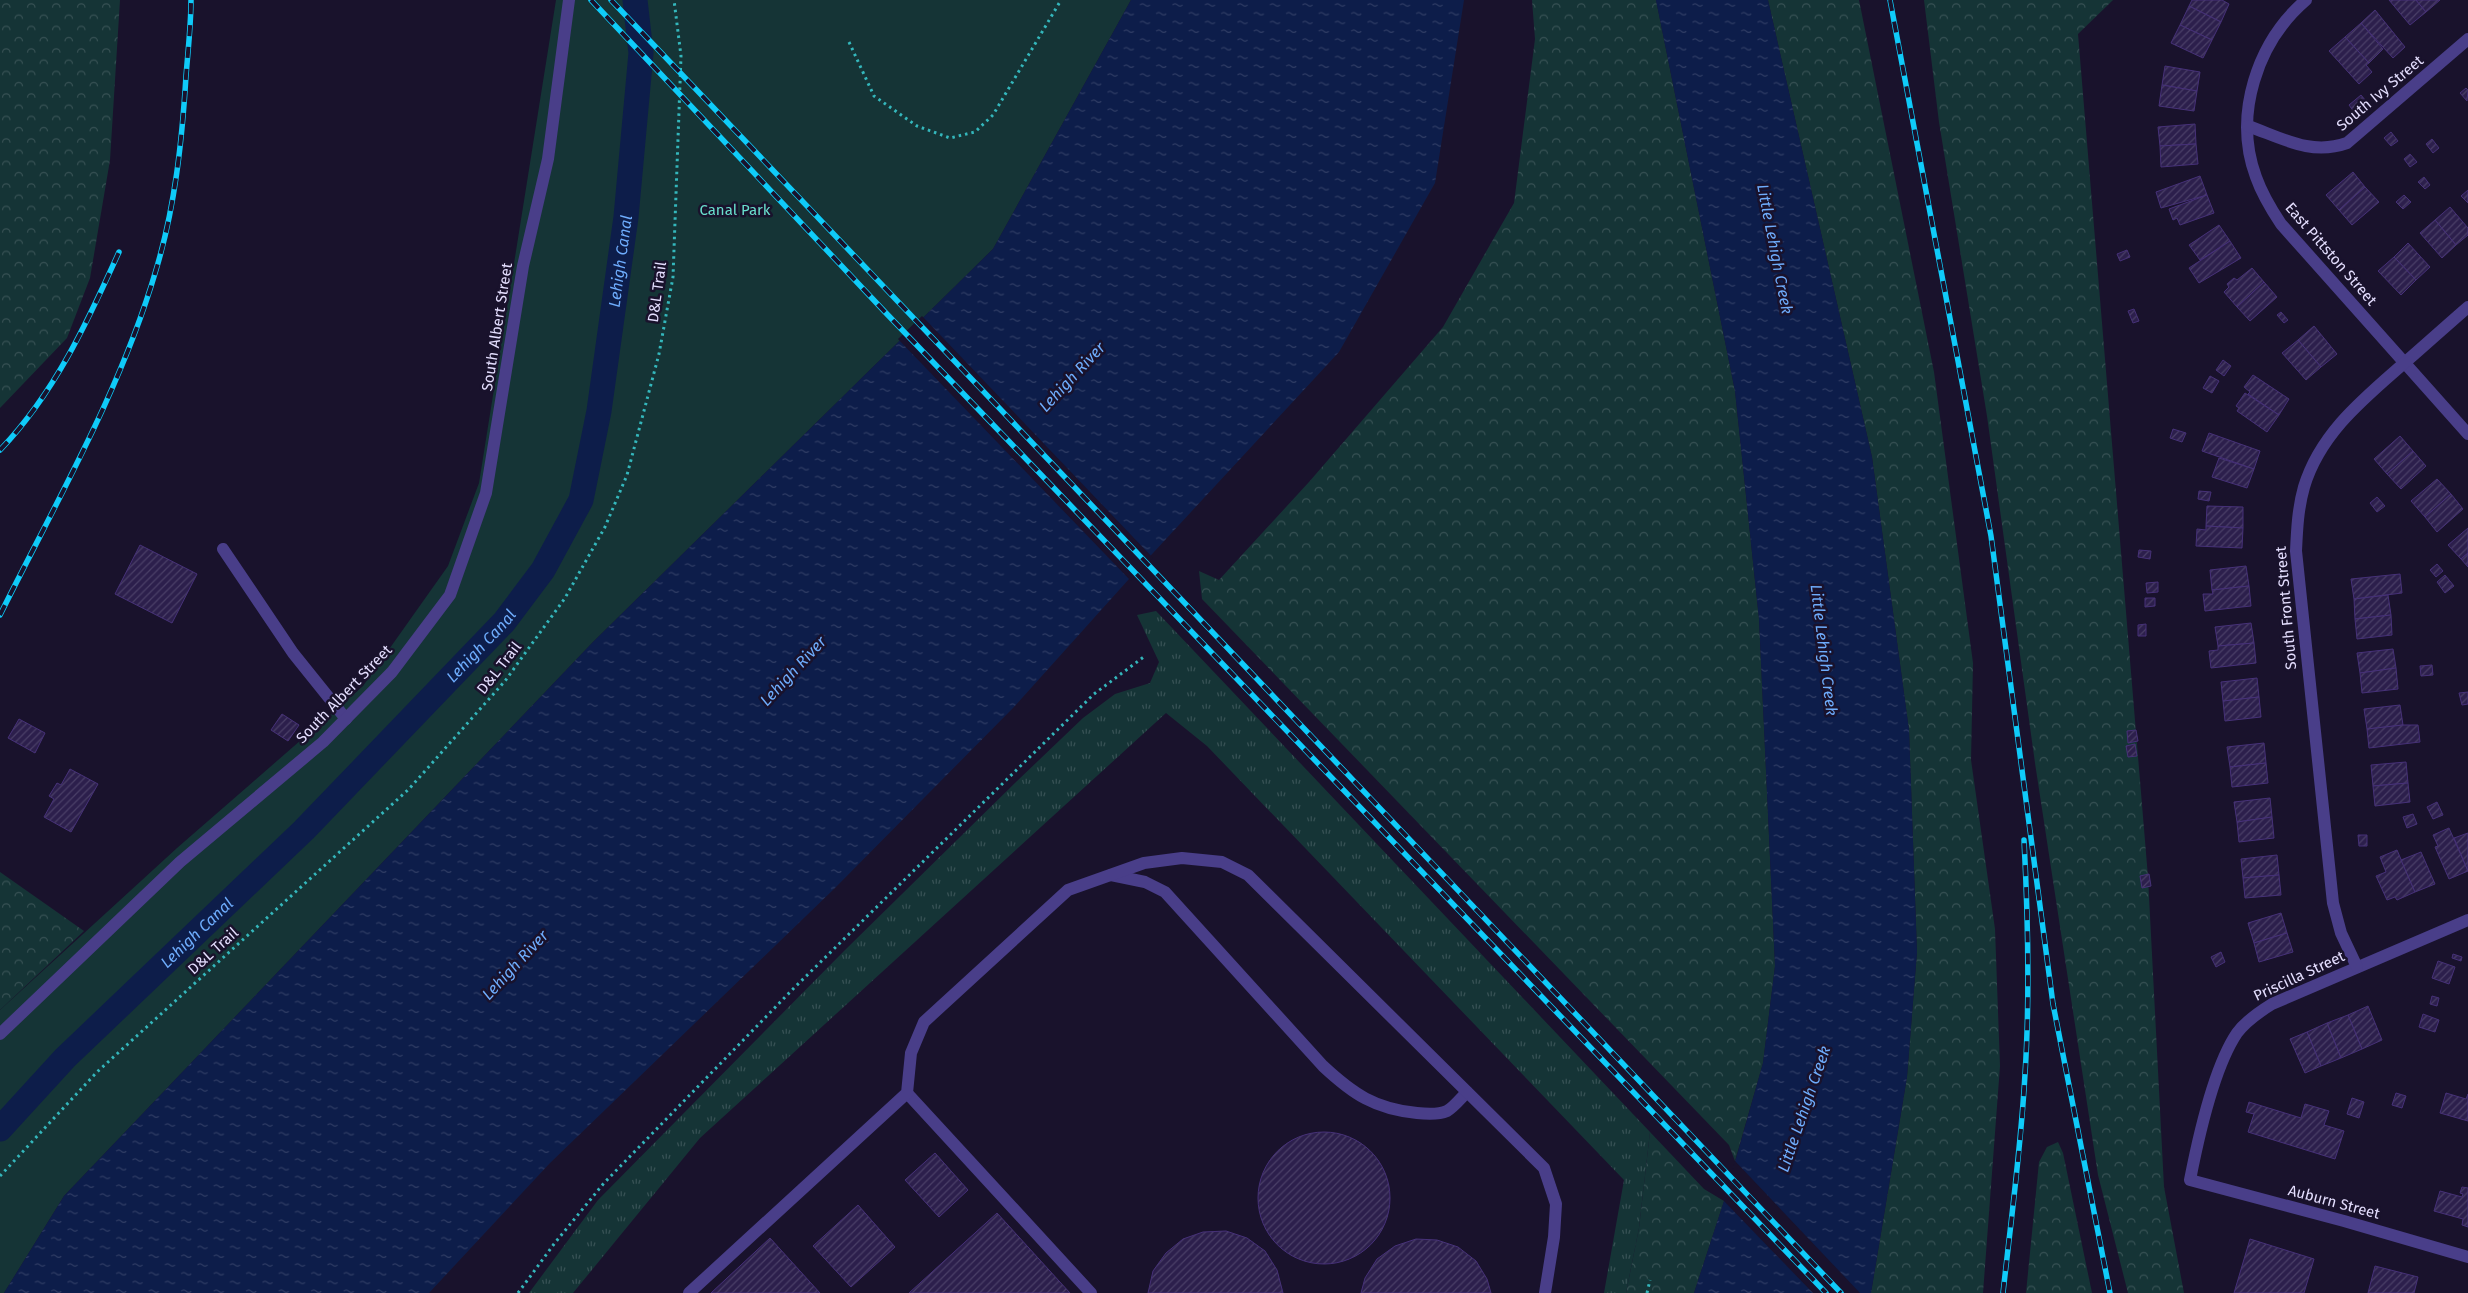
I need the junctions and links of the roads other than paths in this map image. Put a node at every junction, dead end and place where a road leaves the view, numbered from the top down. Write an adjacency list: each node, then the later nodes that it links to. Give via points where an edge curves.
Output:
1 (568, 0): 9 (street, South Albert Street, via 548,159 523,266 486,493 450,595 392,672)
2 (2306, 0): 4 (street, East Pittston Street, via 2274,35 2261,60 2251,92)
3 (2468, 39): 4 (street, South Ivy Street, via 2347,143 2331,149 2314,149)
4 (2248, 126): 6 (street, East Pittston Street, via 2255,175 2281,224)
5 (2468, 307): 6 (street, South Front Street)
6 (2405, 362): 7 (street, East Pittston Street); 12 (street, South Front Street, via 2361,400 2320,450 2304,486 2298,518 2296,551 2333,903 2341,933)
7 (2468, 434)
8 (223, 549): 9 (street, via 293,653)
9 (346, 719): 13 (street, South Albert Street, via 180,862)
10 (1108, 875): 14 (street, via 1144,864 1182,858 1222,862 1248,875); 14 (street, via 1146,882 1165,892 1323,1066 1345,1087 1368,1102 1398,1111 1429,1114 1448,1111); 15 (street, via 1068,890 924,1022 911,1053)
11 (2468, 920): 12 (street, Priscilla Street)
12 (2357, 967): 16 (street, Priscilla Street, via 2272,1004 2254,1015 2238,1032 2226,1054 2197,1140)
13 (0, 1034)
14 (1467, 1092): 20 (street, via 1544,1168 1556,1204)
15 (907, 1093): 18 (street); 19 (street)
16 (2190, 1180): 17 (street, Auburn Street, via 2344,1220)
17 (2468, 1257)
18 (688, 1293)
19 (1091, 1293)
20 (1545, 1293)

